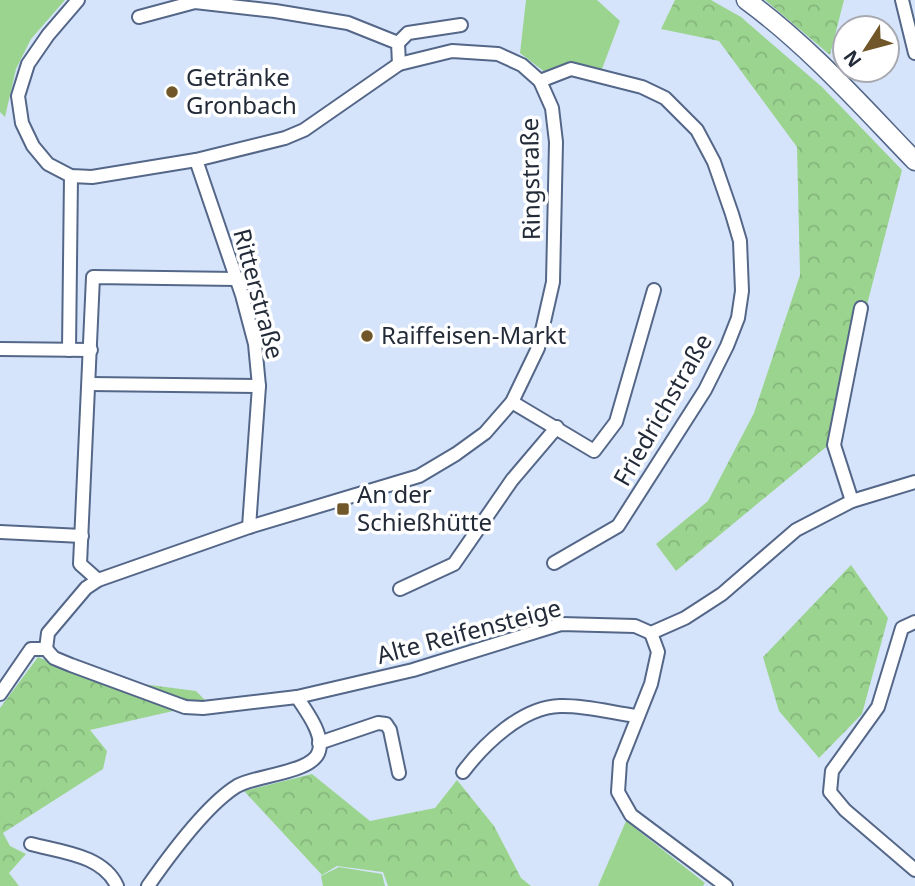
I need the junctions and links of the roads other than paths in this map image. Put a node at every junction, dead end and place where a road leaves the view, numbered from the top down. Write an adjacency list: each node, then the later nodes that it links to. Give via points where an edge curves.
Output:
1 (77, 0): 12 (street, via 28,64 18,96 22,122 33,146 48,164)
2 (746, 0): 11 (main road, via 779,23)
3 (902, 0): 7 (street)
4 (139, 17): 6 (street, via 195,2 348,23)
5 (461, 25): 6 (street, via 408,33)
6 (398, 43): 8 (street)
7 (915, 53)
8 (399, 64): 9 (street, via 452,51 498,54 522,65); 10 (street, via 304,130)
9 (540, 81): 21 (street, Ringstraße, via 552,108 556,142 553,282 538,348); 28 (street, Friedrichstraße, via 571,69 642,87 665,98 697,130 714,162 740,241 742,291 738,318 705,390 618,526)
10 (196, 160): 12 (street, via 92,177); 13 (street, Ritterstraße)
11 (915, 161)
12 (71, 176): 17 (street)
13 (236, 279): 18 (street, via 93,277); 20 (street, Ritterstraße, via 255,344)
14 (654, 290): 22 (street, via 615,422 594,451)
15 (861, 308): 24 (street, via 834,444)
16 (0, 349): 17 (street)
17 (69, 350): 18 (street)
18 (91, 350): 19 (street)
19 (90, 383): 20 (street); 27 (street)
20 (259, 386): 25 (street, Ritterstraße)
21 (512, 402): 22 (street); 25 (street, Ringstraße, via 485,433 419,475)
22 (557, 427): 30 (street, via 512,480 454,564)
23 (915, 482): 24 (street)
24 (852, 501): 32 (street, via 796,530 722,594)
25 (249, 527): 29 (street, Ringstraße)
26 (0, 532): 27 (street)
27 (82, 536): 29 (street, via 80,564)
28 (554, 564)
29 (99, 580): 33 (street, Ringstraße, via 86,588 48,633)
30 (400, 589)
31 (915, 622): 41 (street, via 902,628 878,707 832,771 830,792)
32 (651, 633): 35 (street, Alte Reifensteige, via 635,626 561,624 413,670); 36 (street, via 657,652 651,684)
33 (46, 649): 34 (street, via 31,649); 35 (street, Alte Reifensteige, via 71,665 185,706)
34 (0, 694)
35 (297, 697): 37 (street)
36 (637, 716): 39 (street, via 560,706 534,712 496,735); 44 (street, via 620,762 618,792 631,815)
37 (319, 743): 38 (street, via 386,724); 43 (street, via 314,760 238,786 209,809)
38 (399, 772)
39 (463, 772)
40 (31, 845): 42 (street, via 91,859)
41 (915, 870)
42 (117, 886)
43 (148, 886)
44 (726, 886)

